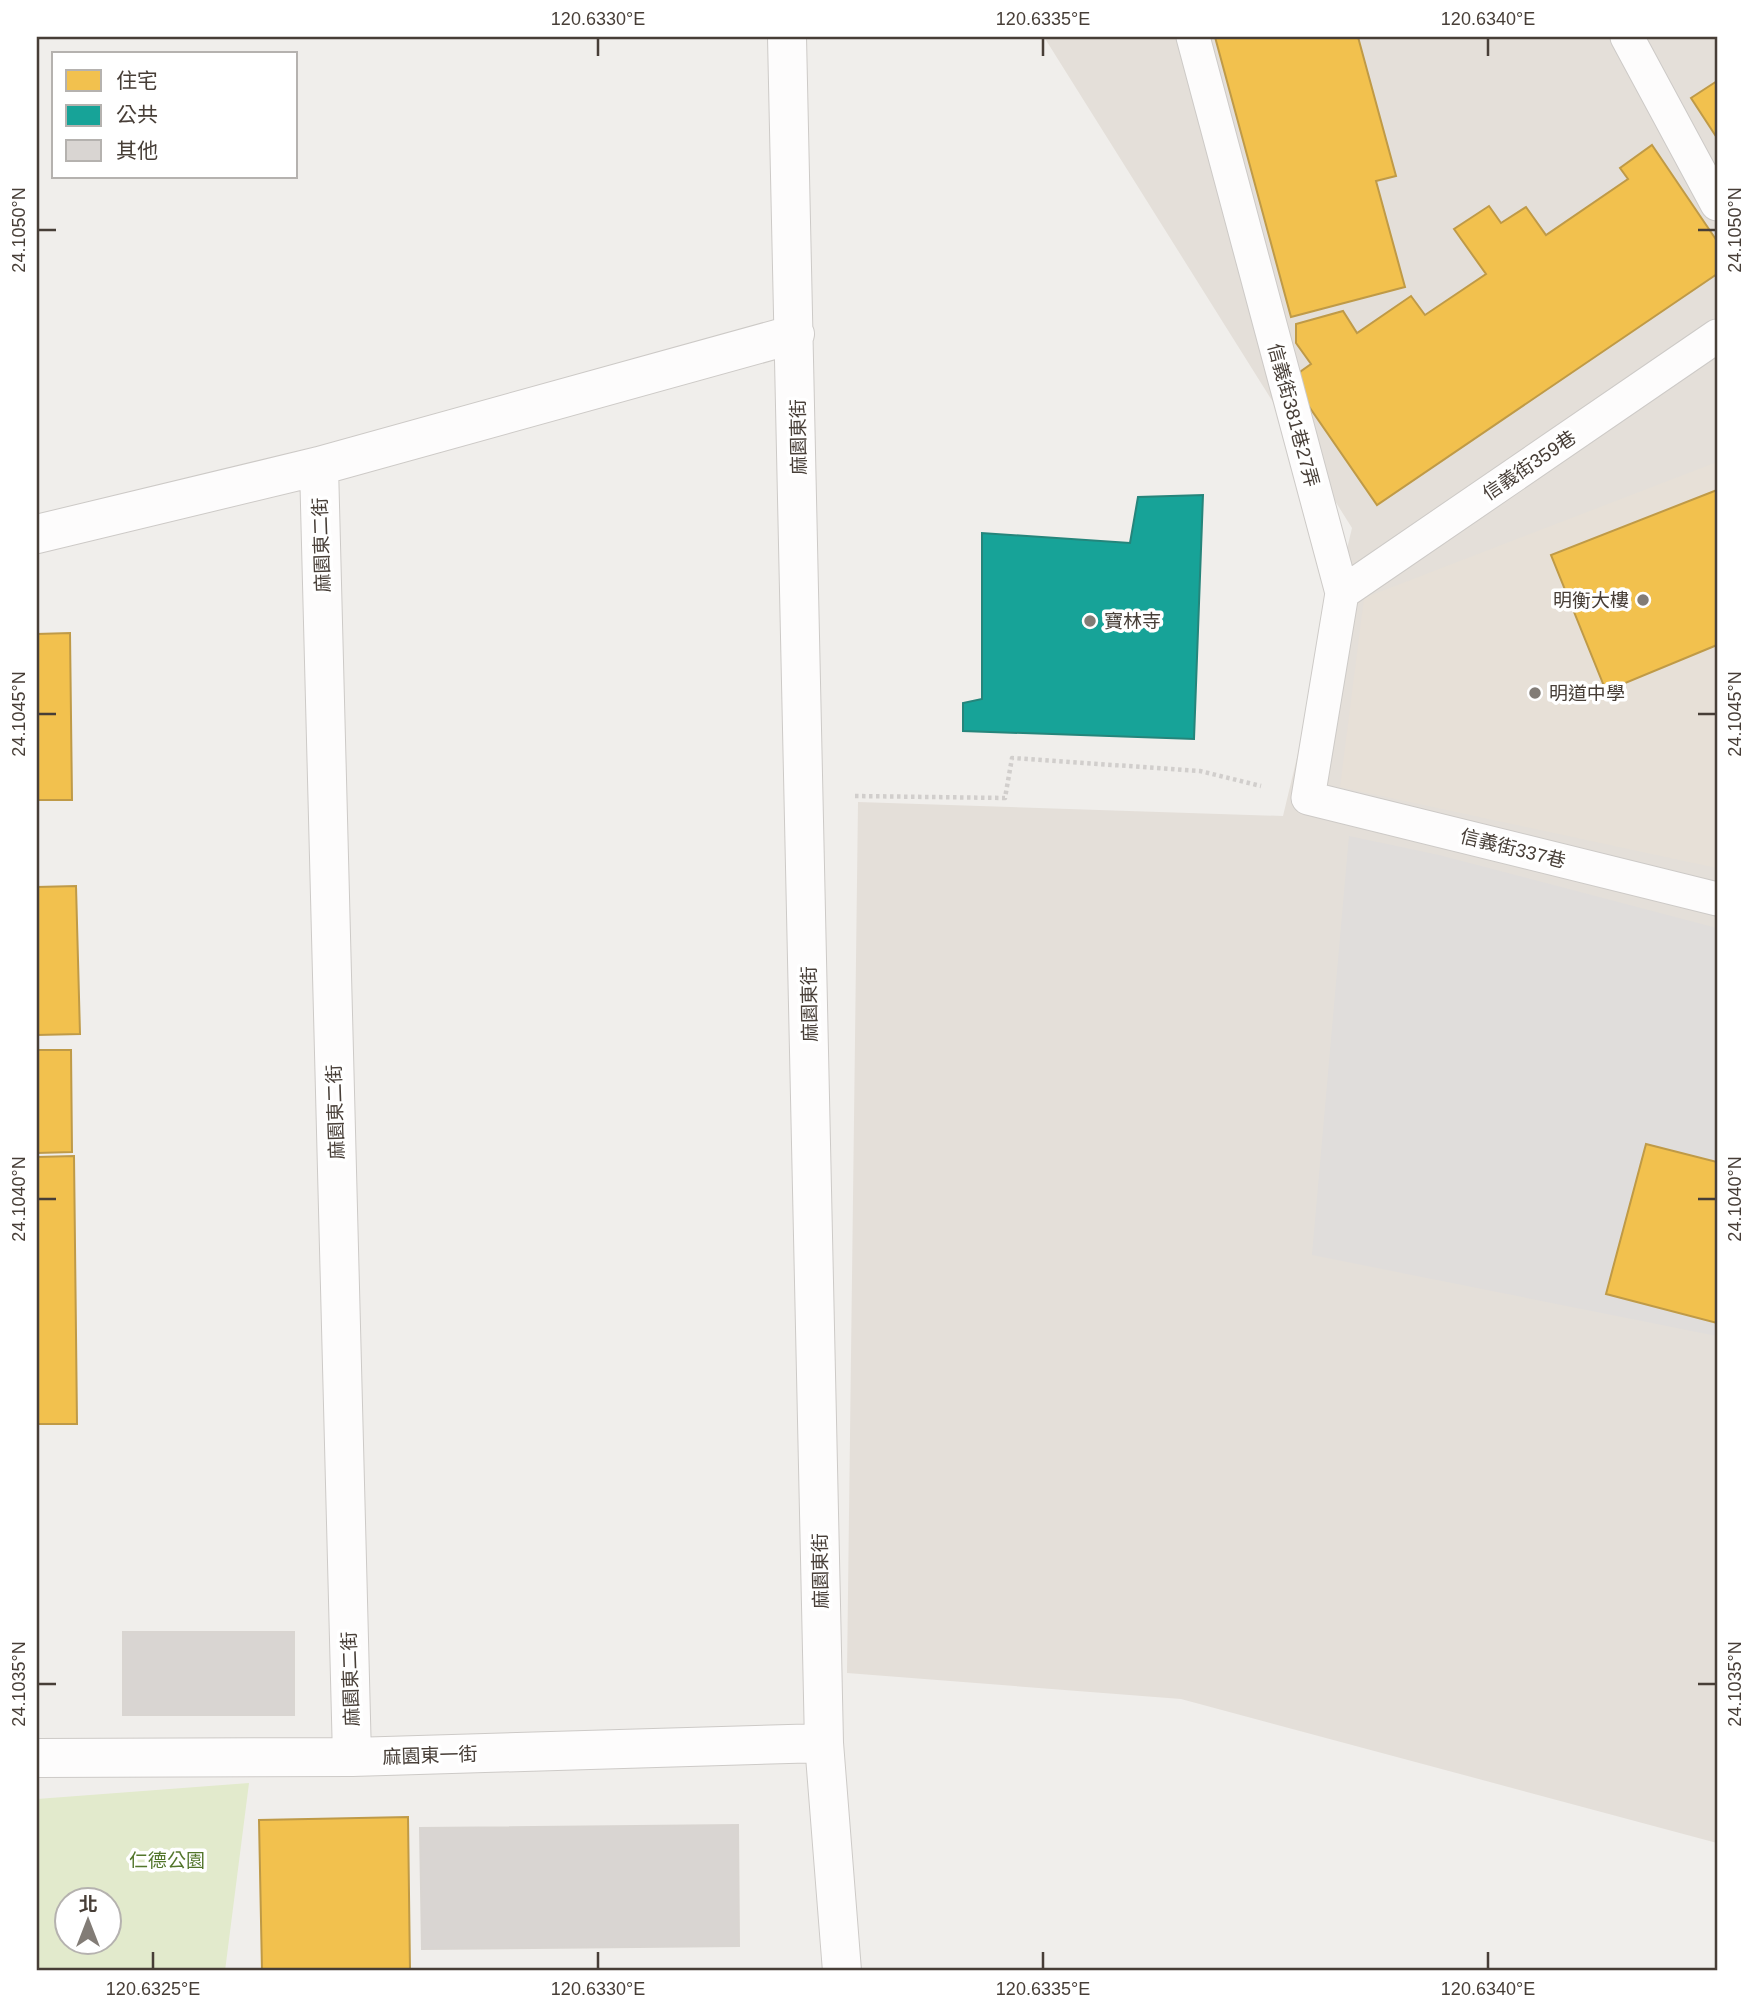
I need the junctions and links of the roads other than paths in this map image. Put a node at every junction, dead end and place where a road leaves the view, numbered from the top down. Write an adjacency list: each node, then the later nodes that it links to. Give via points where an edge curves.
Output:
1 (787, 37): 5 (street, 麻園東街)
2 (1193, 37): 9 (lane, 信義街381巷27弄)
3 (1627, 37): 4 (lane)
4 (1717, 204)
5 (795, 334): 7 (street, 麻園東二街); 12 (street, 麻園東街)
6 (1717, 336): 9 (lane, 信義街359巷)
7 (318, 466): 8 (street, 麻園東二街); 13 (street, 麻園東二街)
8 (37, 534)
9 (1342, 593): 10 (lane, 信義街381巷27弄)
10 (1308, 798): 11 (lane, 信義街337巷)
11 (1717, 899)
12 (824, 1743): 13 (street, 麻園東一街); 15 (street, 麻園東街)
13 (352, 1757): 14 (street, 麻園東一街)
14 (37, 1758)
15 (842, 1971)

